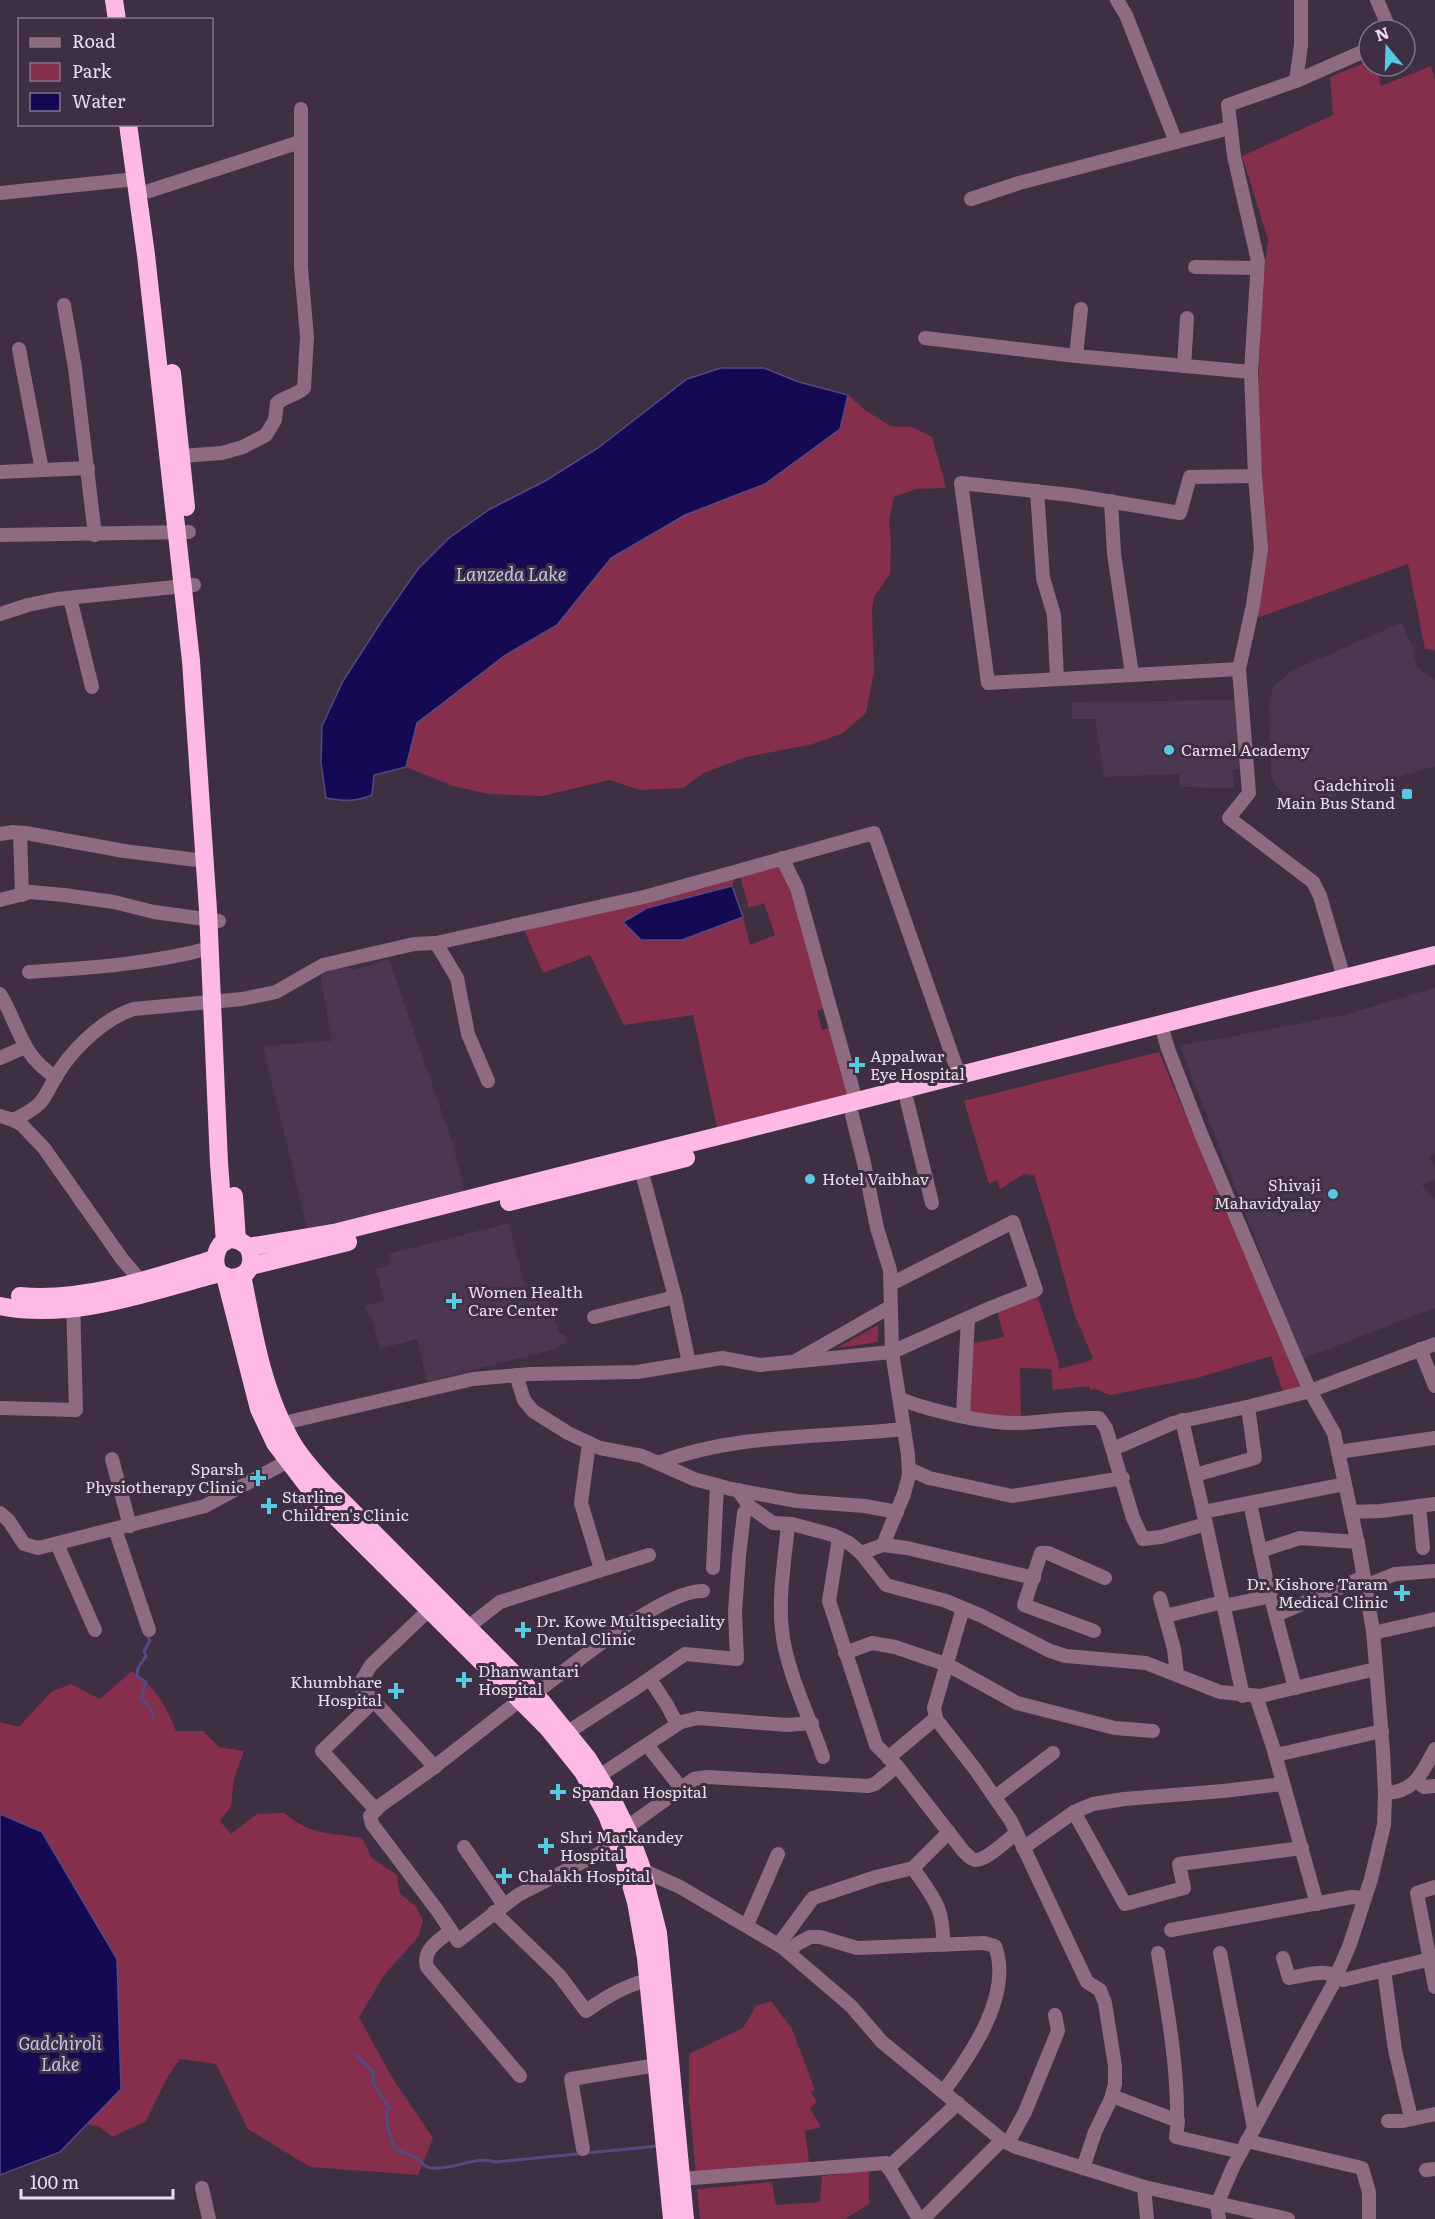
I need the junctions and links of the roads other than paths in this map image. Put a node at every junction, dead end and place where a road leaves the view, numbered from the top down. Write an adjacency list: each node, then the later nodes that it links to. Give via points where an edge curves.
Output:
1 (114, 0): 5 (highway)
2 (1117, 0): 14 (street)
3 (1301, 0): 8 (street)
4 (1377, 0): 6 (street)
5 (117, 18)
6 (1385, 18)
7 (1357, 54): 8 (street)
8 (1296, 81): 12 (street, via 1228,105)
9 (301, 109): 13 (street)
10 (128, 126): 15 (highway)
11 (141, 126): 15 (highway)
12 (1230, 128): 14 (street); 19 (street)
13 (300, 142): 15 (street); 28 (street, via 301,268 307,337 304,388 277,403 275,420 266,435 222,453)
14 (1176, 142): 17 (street)
15 (143, 185): 16 (street); 28 (highway); 35 (highway)
16 (0, 193)
17 (971, 199)
18 (1195, 267): 19 (street)
19 (1257, 268): 27 (street)
20 (64, 305): 29 (street)
21 (1081, 309): 25 (street)
22 (1188, 318): 26 (street)
23 (925, 338): 25 (street)
24 (19, 349): 30 (street)
25 (1076, 356): 26 (street)
26 (1184, 366): 27 (street)
27 (1251, 372): 32 (street)
28 (181, 456): 35 (highway)
29 (88, 468): 30 (street); 37 (street)
30 (42, 470): 31 (street)
31 (0, 472)
32 (1255, 476): 34 (street, via 1190,477 1180,513); 41 (street, via 1261,549)
33 (1037, 491): 34 (street); 43 (street, via 1043,578 1054,615); 43 (street, via 961,483 988,683)
34 (1111, 501): 42 (street, via 1114,554)
35 (183, 532): 37 (street); 38 (highway)
36 (0, 535): 37 (street)
37 (95, 535)
38 (188, 585): 39 (street); 48 (highway); 51 (highway, via 205,692)
39 (70, 598): 40 (street, via 28,604); 44 (street)
40 (0, 614)
41 (1239, 669): 42 (street); 57 (street, via 1249,793 1229,819 1313,882)
42 (1132, 674): 43 (street)
43 (1058, 679)
44 (92, 687)
45 (20, 833): 46 (street); 48 (street); 49 (street)
46 (0, 834)
47 (782, 858): 52 (street, via 648,896); 63 (street, via 874,833); 67 (street, via 797,888)
48 (205, 861): 51 (highway)
49 (22, 895): 50 (street); 51 (street, via 32,892 114,902)
50 (0, 900)
51 (214, 920): 53 (highway); 59 (highway)
52 (436, 943): 59 (street, via 414,944 323,965 276,992); 65 (street, via 456,978 468,1034)
53 (210, 948): 56 (street, via 177,957); 59 (highway)
54 (1435, 955): 57 (highway)
55 (1435, 968): 60 (highway)
56 (29, 972)
57 (1344, 978): 60 (highway)
58 (0, 994): 61 (street)
59 (218, 1001): 64 (street, via 119,1013 72,1054); 71 (highway, via 219,1163)
60 (1162, 1030): 63 (highway); 66 (highway); 89 (street, via 1201,1134)
61 (26, 1047): 62 (street); 64 (street, via 46,1072)
62 (0, 1058)
63 (959, 1076): 67 (highway)
64 (57, 1077): 68 (street, via 34,1110)
65 (488, 1081)
66 (907, 1101): 67 (highway); 70 (street)
67 (854, 1108): 69 (highway); 71 (highway, via 334,1233); 74 (street)
68 (7, 1118): 73 (street, via 44,1148)
69 (641, 1169): 72 (highway); 76 (street)
70 (932, 1203)
71 (237, 1243): 72 (highway, via 252,1259); 72 (highway, via 216,1251)
72 (231, 1270): 73 (highway); 77 (highway, via 92,1306); 95 (highway, via 274,1406)
73 (140, 1280): 77 (highway)
74 (891, 1284): 79 (street); 81 (street, via 1013,1222 1035,1290)
75 (0, 1294): 77 (highway)
76 (675, 1297): 80 (street); 86 (street)
77 (73, 1301): 78 (highway, via 50,1310); 92 (street, via 76,1410)
78 (0, 1306)
79 (890, 1307): 84 (street); 85 (street)
80 (594, 1317)
81 (968, 1318): 84 (street); 93 (street)
82 (1435, 1344): 83 (street)
83 (1420, 1349): 88 (street); 89 (street)
84 (891, 1352): 85 (street); 90 (street)
85 (793, 1362): 86 (street, via 760,1365 722,1358)
86 (689, 1363): 87 (street, via 637,1372)
87 (516, 1376): 95 (street, via 473,1379); 98 (street, via 524,1400 533,1411)
88 (1435, 1386)
89 (1310, 1391): 91 (street); 100 (street, via 1334,1433)
90 (900, 1399): 93 (street, via 921,1408); 96 (street)
91 (1248, 1407): 94 (street); 105 (street, via 1255,1458)
92 (0, 1408)
93 (963, 1415): 99 (street, via 1008,1422 1099,1418)
94 (1182, 1420): 99 (street); 105 (street)
95 (275, 1425): 102 (highway, via 275,1443); 144 (highway, via 324,1483)
96 (904, 1429): 103 (street, via 727,1443); 104 (street)
97 (1435, 1438): 100 (street)
98 (589, 1443): 103 (street); 130 (street, via 581,1503)
99 (1113, 1449): 106 (street)
100 (1338, 1452): 107 (street)
101 (112, 1459): 119 (street)
102 (288, 1461): 119 (street, via 205,1506); 140 (highway, via 316,1497)
103 (658, 1463): 108 (street)
104 (909, 1469): 106 (street, via 929,1478 1012,1496); 114 (street)
105 (1195, 1475): 117 (street)
106 (1123, 1478): 117 (street, via 1143,1539 1161,1537)
107 (1345, 1484): 110 (street); 115 (street)
108 (717, 1485): 109 (street); 129 (street)
109 (738, 1490): 112 (street); 114 (street)
110 (1250, 1503): 117 (street); 126 (street)
111 (1435, 1504): 113 (street)
112 (749, 1506): 118 (street, via 773,1523); 153 (street, via 744,1513 739,1556 737,1659 685,1654)
113 (1419, 1506): 115 (street); 125 (street)
114 (897, 1512): 124 (street)
115 (1352, 1512): 122 (street)
116 (0, 1513): 123 (street, via 24,1544 38,1548)
117 (1205, 1518): 138 (street)
118 (788, 1524): 121 (street); 159 (street, via 782,1633 803,1706)
119 (130, 1526): 120 (street)
120 (115, 1529): 123 (street); 146 (street)
121 (839, 1538): 127 (street); 149 (street, via 829,1601)
122 (1358, 1542): 126 (street, via 1300,1538); 134 (street)
123 (57, 1544): 145 (street)
124 (883, 1545): 127 (street); 132 (street)
125 (1423, 1548)
126 (1260, 1551): 136 (street)
127 (861, 1553): 139 (street, via 886,1585)
128 (649, 1555): 130 (street)
129 (713, 1568)
130 (601, 1569): 144 (street, via 500,1602)
131 (1435, 1571): 134 (street)
132 (1034, 1578): 133 (street, via 1041,1553 1048,1553); 147 (street, via 1024,1605)
133 (1105, 1578)
134 (1365, 1581): 141 (street); 148 (street)
135 (703, 1591): 156 (street, via 679,1596 632,1622)
136 (1270, 1596): 138 (street); 141 (street)
137 (1160, 1598): 142 (street)
138 (1223, 1604): 142 (street); 155 (street)
139 (963, 1608): 150 (street); 152 (street, via 1066,1656 1146,1662)
140 (430, 1609): 156 (highway); 157 (street, via 371,1665 359,1685)
141 (1276, 1615): 154 (street)
142 (1165, 1616): 152 (street)
143 (1435, 1619): 148 (street)
144 (468, 1627): 156 (highway)
145 (95, 1630)
146 (149, 1630)
147 (1094, 1631)
148 (1373, 1633): 151 (street)
149 (845, 1653): 150 (street, via 872,1643); 169 (street, via 876,1745)
150 (948, 1665): 158 (street, via 934,1708); 161 (street, via 1017,1703 1115,1728)
151 (1376, 1669): 154 (street); 162 (street)
152 (1177, 1674): 155 (street, via 1220,1692)
153 (650, 1679): 160 (street); 163 (street)
154 (1295, 1688): 155 (street)
155 (1249, 1696): 167 (street)
156 (527, 1697): 163 (highway); 170 (street); 181 (highway, via 583,1772 606,1815)
157 (374, 1701): 170 (street); 178 (street, via 322,1751)
158 (936, 1719): 169 (street); 177 (street)
159 (812, 1723): 160 (street, via 787,1725 698,1718); 168 (street)
160 (677, 1724): 164 (street)
161 (1153, 1731)
162 (1382, 1731): 167 (street); 176 (street)
163 (568, 1732): 171 (highway)
164 (647, 1745): 171 (street); 175 (street)
165 (1435, 1749): 172 (street)
166 (1053, 1753): 177 (street)
167 (1276, 1755): 173 (street)
168 (823, 1757)
169 (893, 1762): 175 (street, via 868,1786 707,1777 694,1779); 180 (street)
170 (435, 1767): 178 (street)
171 (598, 1776): 181 (highway)
172 (1416, 1781): 174 (street, via 1424,1787); 176 (street, via 1398,1793)
173 (1283, 1784): 179 (street, via 1124,1799); 185 (street)
174 (1435, 1786)
175 (681, 1788): 181 (street)
176 (1385, 1793): 190 (street, via 1384,1825)
177 (995, 1797): 182 (street)
178 (376, 1810): 194 (street, via 370,1816 372,1824)
179 (1074, 1812): 184 (street); 185 (street, via 1125,1904 1184,1888 1179,1864)
180 (949, 1832): 182 (street, via 973,1860); 187 (street)
181 (621, 1833): 188 (highway); 192 (street, via 600,1853 518,1895); 204 (highway)
182 (1016, 1833): 184 (street)
183 (464, 1847): 192 (street)
184 (1023, 1848): 210 (street, via 1087,1982 1100,1990 1105,2003 1115,2066)
185 (1302, 1848): 191 (street)
186 (778, 1854): 193 (street)
187 (913, 1868): 196 (street, via 939,1909 944,1923); 197 (street, via 813,1898)
188 (642, 1870): 193 (street); 221 (highway, via 658,1933)
189 (1435, 1887): 201 (street, via 1418,1893)
190 (1365, 1898): 191 (street); 203 (street)
191 (1317, 1904): 195 (street)
192 (499, 1909): 194 (street, via 458,1941); 204 (street, via 586,2011 629,1985)
193 (747, 1925): 197 (street)
194 (451, 1930): 208 (street, via 427,1952 427,1967)
195 (1171, 1930)
196 (943, 1946): 197 (street, via 857,1948 820,1936); 209 (street, via 984,1943 995,1946 999,1957 998,1990 985,2027)
197 (784, 1948): 209 (street, via 851,2007 882,2042)
198 (1158, 1953): 214 (street, via 1178,2098)
199 (1220, 1953): 216 (street)
200 (1283, 1958): 203 (street, via 1290,1978 1323,1972)
201 (1433, 1958): 202 (street); 205 (street)
202 (1384, 1970): 203 (street, via 1343,1980); 213 (street, via 1395,2050)
203 (1337, 1975): 216 (street)
204 (648, 1980): 207 (highway)
205 (1435, 1987)
206 (1055, 2015): 217 (street, via 1058,2031 1025,2112)
207 (657, 2065): 218 (street, via 571,2079); 226 (highway)
208 (520, 2076)
209 (943, 2092): 211 (street)
210 (1112, 2096): 214 (street); 220 (street)
211 (958, 2103): 217 (street); 219 (street)
212 (1435, 2114): 213 (street)
213 (1411, 2118): 215 (street)
214 (1177, 2121): 216 (street, via 1176,2137)
215 (1388, 2121)
216 (1247, 2141): 224 (street); 232 (street, via 1362,2168 1369,2192)
217 (1005, 2142): 220 (street); 228 (street)
218 (583, 2149)
219 (888, 2168): 221 (street, via 886,2163); 228 (street)
220 (1083, 2168): 222 (street)
221 (681, 2179): 227 (highway)
222 (1144, 2187): 224 (street); 229 (street)
223 (202, 2188): 225 (street)
224 (1217, 2204): 230 (street); 231 (street)
225 (209, 2219)
226 (672, 2219)
227 (685, 2219)
228 (921, 2219)
229 (1147, 2219)
230 (1219, 2219)
231 (1288, 2219)
232 (1369, 2219)

